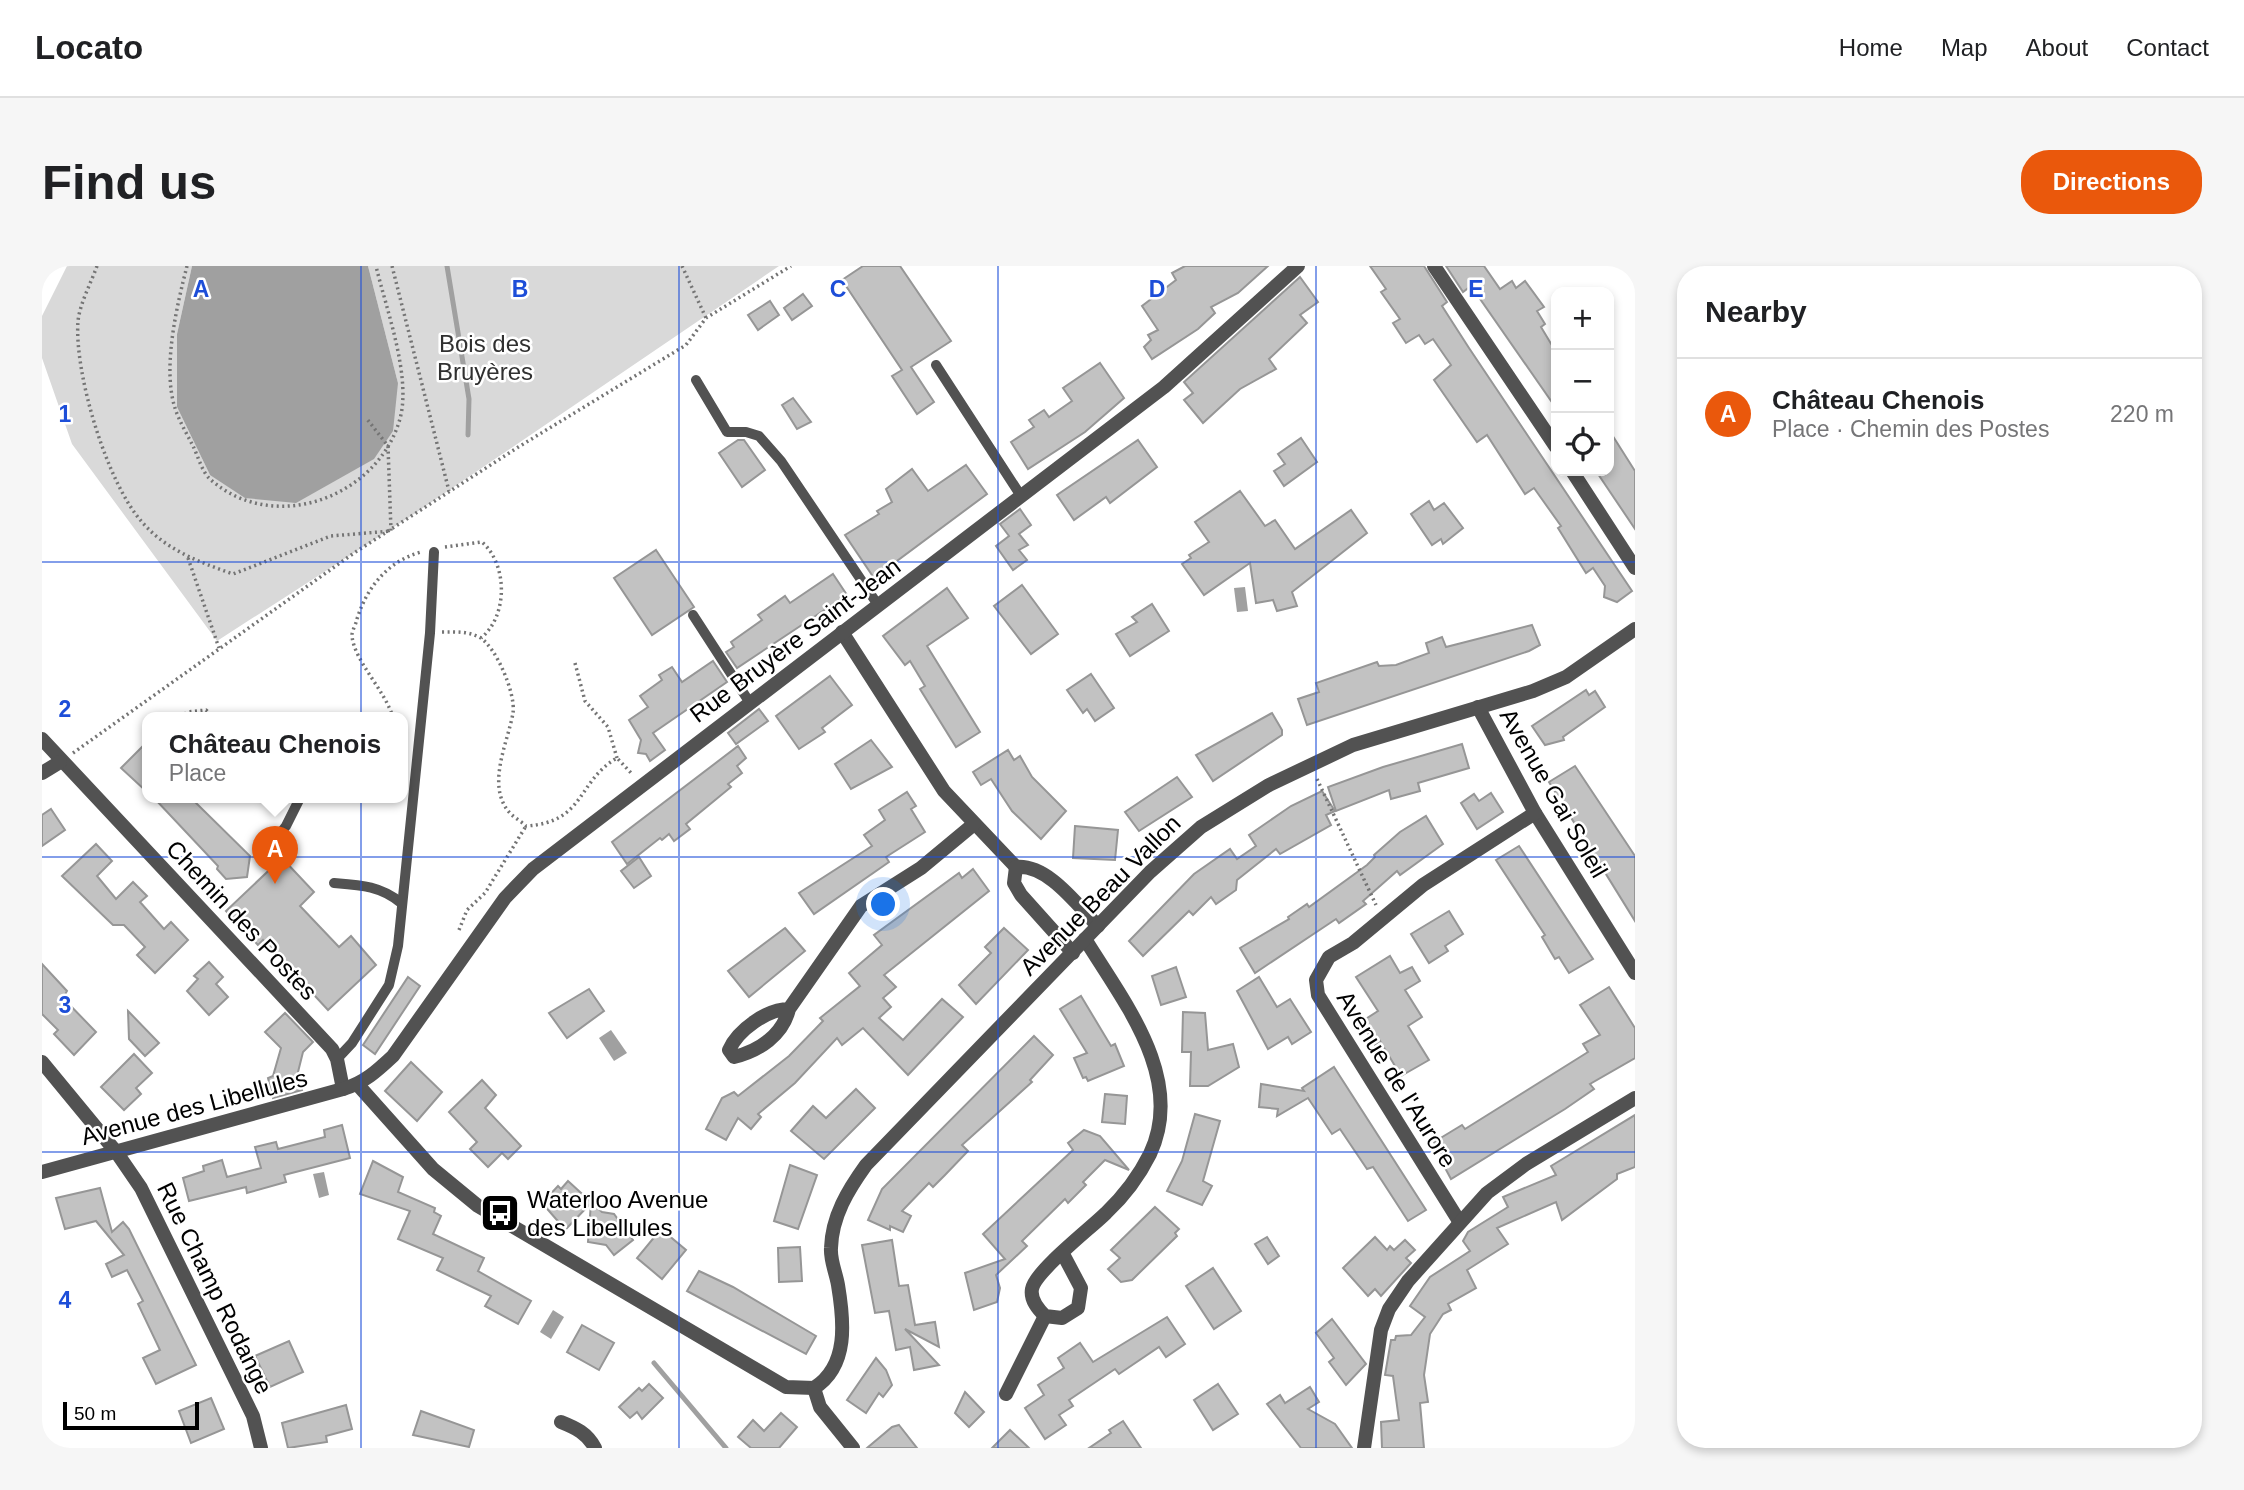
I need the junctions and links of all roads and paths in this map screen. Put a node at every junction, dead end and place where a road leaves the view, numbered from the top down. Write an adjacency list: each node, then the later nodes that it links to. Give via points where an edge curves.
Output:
1 (97, 266): 20 (path, via 79,317 78,340 88,399 111,468 141,522)
2 (187, 266): 14 (path, via 171,348 174,406 208,478 246,503 298,508 330,497 371,472)
3 (376, 266): 14 (path, via 402,371 400,421)
4 (392, 266): 16 (path)
5 (682, 266): 9 (path)
6 (791, 266): 9 (path)
7 (1298, 266): 17 (street, Rue Bruyère Saint-Jean, via 1164,387)
8 (1434, 266): 13 (street)
9 (706, 318): 16 (path, via 686,345)
10 (936, 365): 17 (lane)
11 (696, 380): 22 (lane, via 727,432 759,436 781,461)
12 (367, 419): 14 (path)
13 (1551, 440)
14 (388, 446): 18 (path)
15 (1575, 476): 21 (street)
16 (449, 492): 18 (path)
17 (1021, 496): 22 (street, Rue Bruyère Saint-Jean)
18 (391, 531): 20 (path, via 331,536 233,574); 28 (path)
19 (434, 552): 26 (lane); 27 (path, via 475,541 489,548 497,567 501,603 497,621); 34 (path, via 405,556 383,573 363,597 352,635)
20 (188, 558): 28 (path)
21 (1635, 568)
22 (878, 604): 25 (street, Rue Bruyère Saint-Jean)
23 (693, 615): 30 (lane)
24 (1635, 629): 31 (street, Avenue Beau Vallon, via 1566,677)
25 (842, 632): 30 (street, Rue Bruyère Saint-Jean); 45 (street, via 944,791)
26 (430, 633): 27 (path, via 463,631); 38 (lane)
27 (481, 638): 46 (path, via 506,675 514,710 500,768 503,800 508,812)
28 (219, 649): 39 (path)
29 (575, 663): 37 (path, via 585,701 608,727)
30 (750, 703): 42 (street, Rue Bruyère Saint-Jean)
31 (1478, 707): 40 (street, Avenue Beau Vallon, via 1353,745); 44 (street, Avenue Gai Soleil)
32 (187, 712): 33 (path)
33 (207, 712)
34 (391, 712)
35 (42, 739): 39 (street, Chemin des Postes)
36 (408, 756): 38 (lane)
37 (617, 758): 42 (path); 46 (path, via 597,773 580,799 560,817 549,824)
38 (415, 760): 50 (lane)
39 (60, 762): 41 (street); 58 (street, Chemin des Postes)
40 (1311, 765): 51 (path); 52 (street, Avenue Beau Vallon, via 1201,827)
41 (42, 774)
42 (642, 786): 60 (street, Rue Bruyère Saint-Jean, via 533,869 505,898 393,1056)
43 (298, 803): 47 (lane)
44 (1535, 813): 51 (street, Avenue de l'Aurore, via 1423,885); 56 (street, Avenue Gai Soleil)
45 (974, 824): 48 (street); 57 (street, via 920,868 861,906)
46 (526, 826): 53 (path, via 485,893 467,910)
47 (268, 849)
48 (1016, 867): 52 (street, via 1042,872); 55 (street, via 1014,883 1021,895)
49 (334, 883): 50 (lane, via 367,885)
50 (401, 903): 58 (lane, via 389,985)
51 (1383, 919): 65 (street, Avenue de l'Aurore, via 1329,957 1316,980 1318,995)
52 (1098, 926): 54 (street, Avenue Beau Vallon)
53 (459, 930)
54 (1085, 939): 55 (street, Avenue Beau Vallon); 66 (street, via 1153,1059 1160,1104 1152,1150 1137,1178)
55 (1073, 953): 68 (street, Avenue Beau Vallon, via 866,1164 845,1195 831,1250 844,1330 840,1355 825,1381)
56 (1635, 973)
57 (789, 1009)
58 (337, 1059): 61 (street, Chemin des Postes)
59 (42, 1062): 63 (street, Rue Champ Rodange)
60 (358, 1085): 61 (street, Avenue des Libellules); 68 (street, via 433,1169 478,1206 786,1387)
61 (343, 1089): 63 (street, Avenue des Libellules)
62 (1635, 1097): 65 (street, via 1526,1164 1487,1193)
63 (117, 1153): 64 (street, Avenue des Libellules); 71 (street, Rue Champ Rodange, via 141,1188 201,1306 253,1416)
64 (42, 1171)
65 (1459, 1222): 74 (street, via 1389,1309 1381,1330)
66 (1063, 1254): 67 (street, via 1032,1287 1032,1299); 67 (street, via 1082,1288 1078,1308 1062,1318)
67 (1045, 1316): 69 (street)
68 (814, 1388): 73 (street, via 820,1407)
69 (1006, 1394)
70 (561, 1422): 72 (street, via 576,1427)
71 (261, 1448)
72 (595, 1448)
73 (853, 1448)
74 (1364, 1448)

